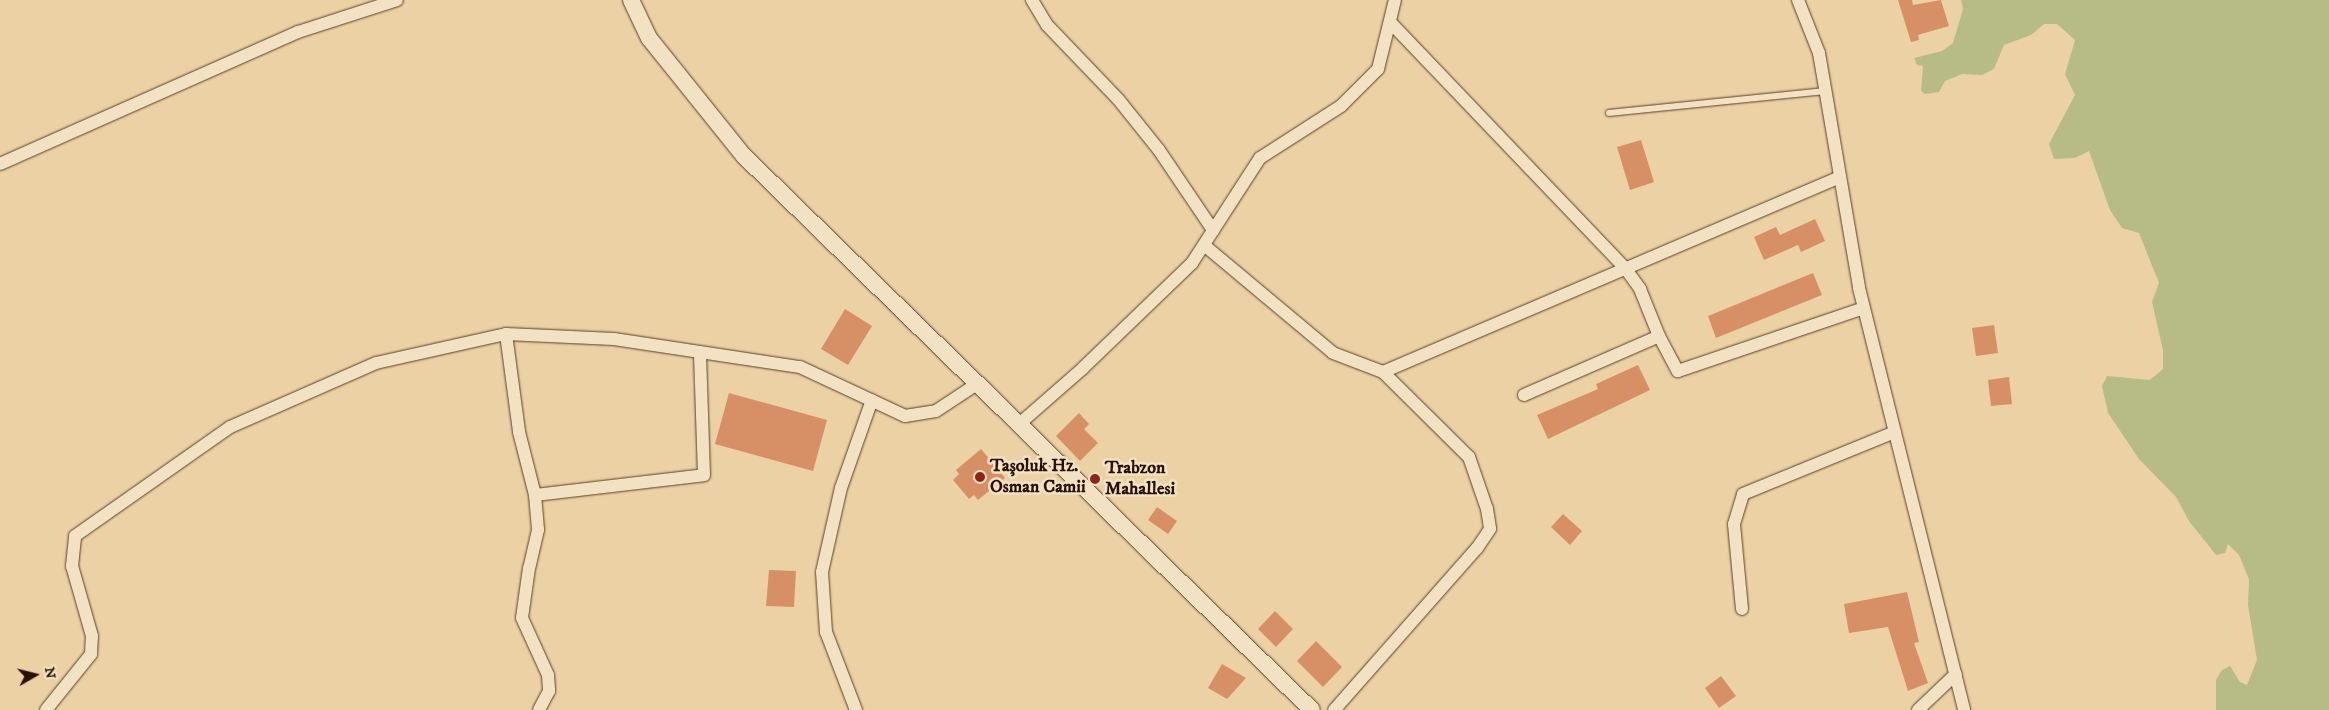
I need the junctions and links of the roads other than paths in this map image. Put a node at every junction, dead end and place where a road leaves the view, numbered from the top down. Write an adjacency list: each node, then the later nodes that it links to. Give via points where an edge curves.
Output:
1 (396, 0): 9 (street, via 298,32)
2 (632, 0): 19 (street, via 649,38 744,156)
3 (1032, 0): 11 (street, via 1048,25 1118,99 1159,150)
4 (1396, 0): 6 (street)
5 (1798, 0): 7 (street, via 1819,53)
6 (1390, 22): 11 (street, via 1378,69 1341,106 1260,158); 13 (street)
7 (1825, 91): 8 (lane); 10 (street)
8 (1609, 113)
9 (0, 164)
10 (1840, 177): 13 (street); 14 (street)
11 (1213, 230): 12 (street)
12 (1204, 245): 18 (street, via 1334,353); 22 (street, via 1172,282)
13 (1625, 268): 16 (street, via 1640,289); 18 (street)
14 (1864, 308): 16 (street, via 1678,370); 23 (street)
15 (506, 334): 17 (street, via 614,339); 24 (street, via 518,432); 27 (street, via 376,364 230,427 75,536 72,566 92,636 91,654)
16 (1659, 336): 20 (street)
17 (700, 352): 21 (street, via 800,367); 24 (street, via 704,475)
18 (1383, 372): 31 (street, via 1469,457 1490,529)
19 (977, 384): 21 (street, via 936,411 905,416); 22 (street)
20 (1524, 395)
21 (872, 400): 29 (street, via 842,488 822,572 826,632)
22 (1018, 425): 30 (street)
23 (1895, 432): 25 (street, via 1743,494 1734,524); 26 (street)
24 (535, 495): 28 (street, via 538,530 522,618 548,675 549,691)
25 (1742, 609)
26 (1956, 674): 32 (street); 33 (street)
27 (46, 710)
28 (539, 710)
29 (856, 710)
30 (1312, 710)
31 (1334, 710)
32 (1918, 710)
33 (1964, 710)

